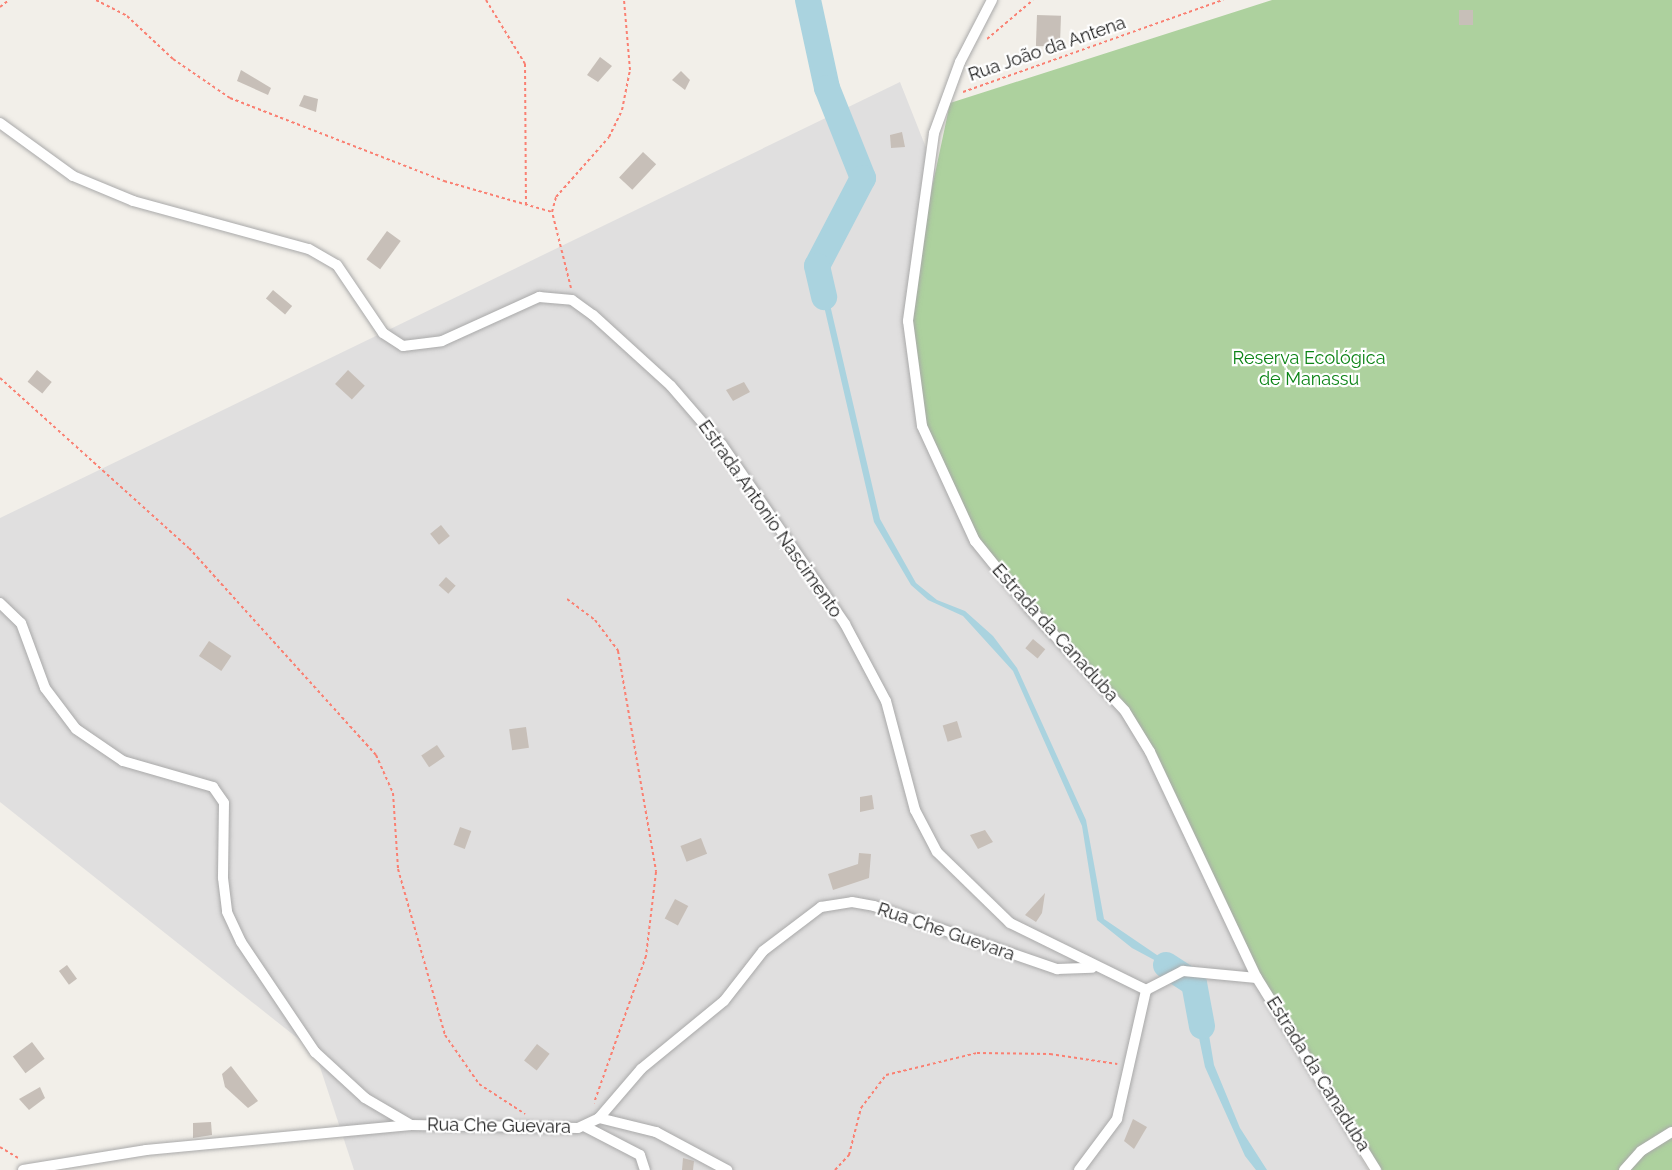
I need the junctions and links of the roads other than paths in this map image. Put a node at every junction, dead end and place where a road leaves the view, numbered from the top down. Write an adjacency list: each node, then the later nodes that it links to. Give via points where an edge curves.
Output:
1 (992, 0): 5 (street, Estrada da Canaduba, via 934,133 908,321 922,426 975,541 1030,609 1125,711 1150,752)
2 (0, 123): 4 (street, Estrada Antonio Nascimento, via 73,176 134,201 309,249 338,265 382,333 403,346 442,341 539,297 572,300 671,386 806,564 873,670 898,738 915,810 937,852 1010,923)
3 (0, 603): 8 (street, via 21,622 45,688 76,729 123,761 213,787 224,803 223,878 227,912 241,942 315,1052 365,1098)
4 (1095, 968): 6 (street, Estrada Antonio Nascimento); 7 (street, Rua Che Guevara, via 1057,969 874,906 852,902 821,907 763,951 724,1000 641,1069)
5 (1257, 978): 6 (street, Estrada da Canaduba, via 1183,971); 15 (street, Estrada da Canaduba)
6 (1146, 990): 14 (street, via 1116,1119)
7 (599, 1118): 9 (street, Rua Che Guevara); 13 (street, via 656,1132)
8 (411, 1125): 9 (street, Rua Che Guevara, via 558,1131); 11 (street, Rua Che Guevara)
9 (584, 1126): 12 (street, via 640,1155)
10 (1672, 1132): 16 (street, via 1641,1151)
11 (28, 1168)
12 (645, 1170)
13 (727, 1170)
14 (1078, 1170)
15 (1376, 1170)
16 (1624, 1170)

